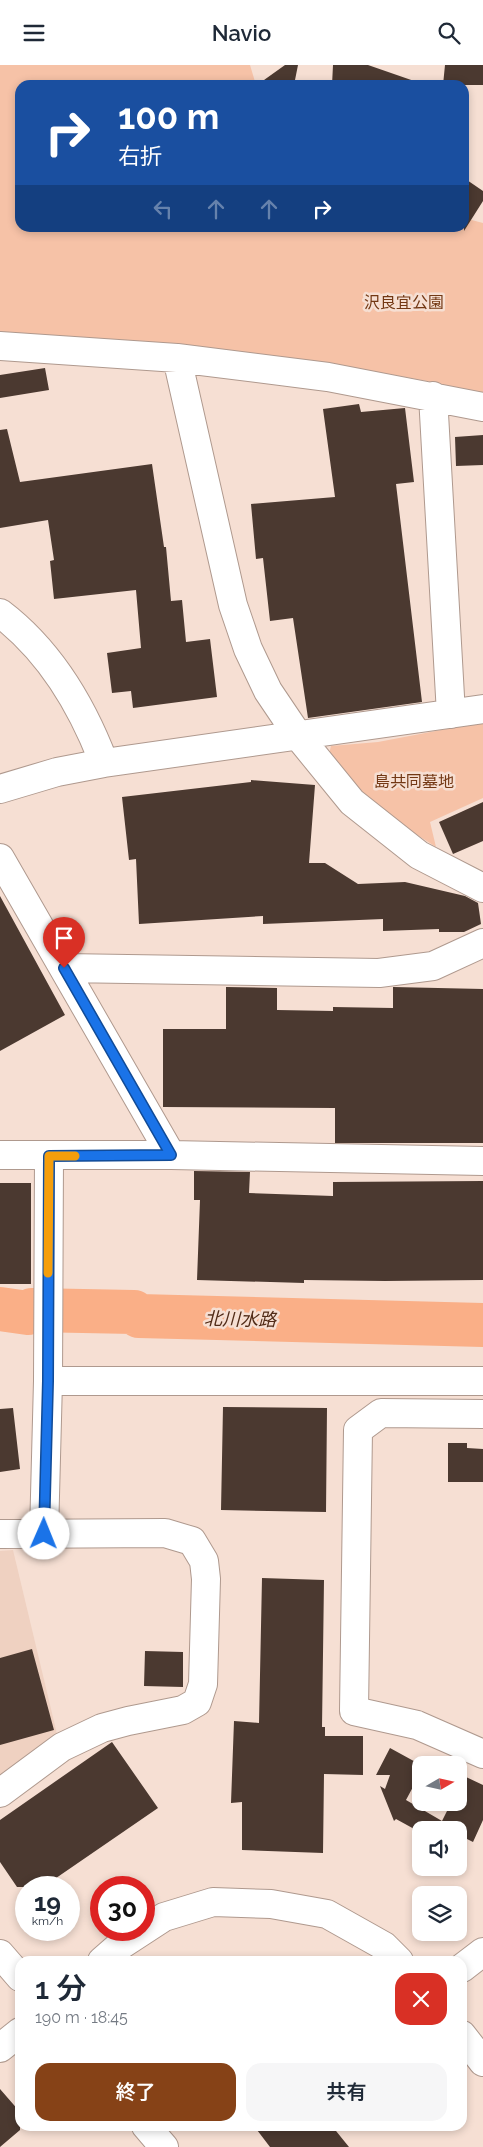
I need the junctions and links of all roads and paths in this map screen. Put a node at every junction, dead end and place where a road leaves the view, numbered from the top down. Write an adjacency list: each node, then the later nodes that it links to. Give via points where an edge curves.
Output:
1 (0, 347): 2 (street)
2 (177, 358): 3 (street, via 328,377); 8 (street, via 233,605 248,649 268,691)
3 (433, 397): 4 (street); 7 (street)
4 (483, 407)
5 (0, 613): 9 (street, via 23,630 62,679 90,725)
6 (483, 709): 7 (street)
7 (451, 714): 8 (street)
8 (299, 737): 9 (street); 12 (street, via 352,802 419,855)
9 (104, 763): 10 (street, via 57,772)
10 (0, 789)
11 (0, 858): 14 (street)
12 (483, 888)
13 (483, 943): 14 (street, via 433,965 379,973)
14 (64, 968): 16 (street)
15 (0, 1155): 17 (street)
16 (171, 1155): 17 (street); 18 (street)
17 (49, 1156): 19 (street)
18 (483, 1161)
19 (48, 1381): 20 (street); 23 (street)
20 (483, 1381)
21 (483, 1414): 24 (street, via 381,1413 358,1429 354,1711 417,1725)
22 (0, 1534): 23 (street)
23 (44, 1534): 25 (street, via 165,1533 192,1541 204,1561 206,1579 203,1684 197,1702 183,1710 102,1728 62,1747)
24 (483, 1754)
25 (0, 1793)
26 (483, 1952): 30 (street)
27 (0, 1954): 31 (street)
28 (108, 1956): 29 (street, via 164,1917 213,1902 271,1904 327,1914 384,1946)
29 (394, 1956)
30 (467, 1965)
31 (15, 1971)
32 (15, 2036): 34 (street)
33 (467, 2041): 35 (street)
34 (0, 2049)
35 (483, 2062)
36 (150, 2131): 37 (street)
37 (164, 2147)

